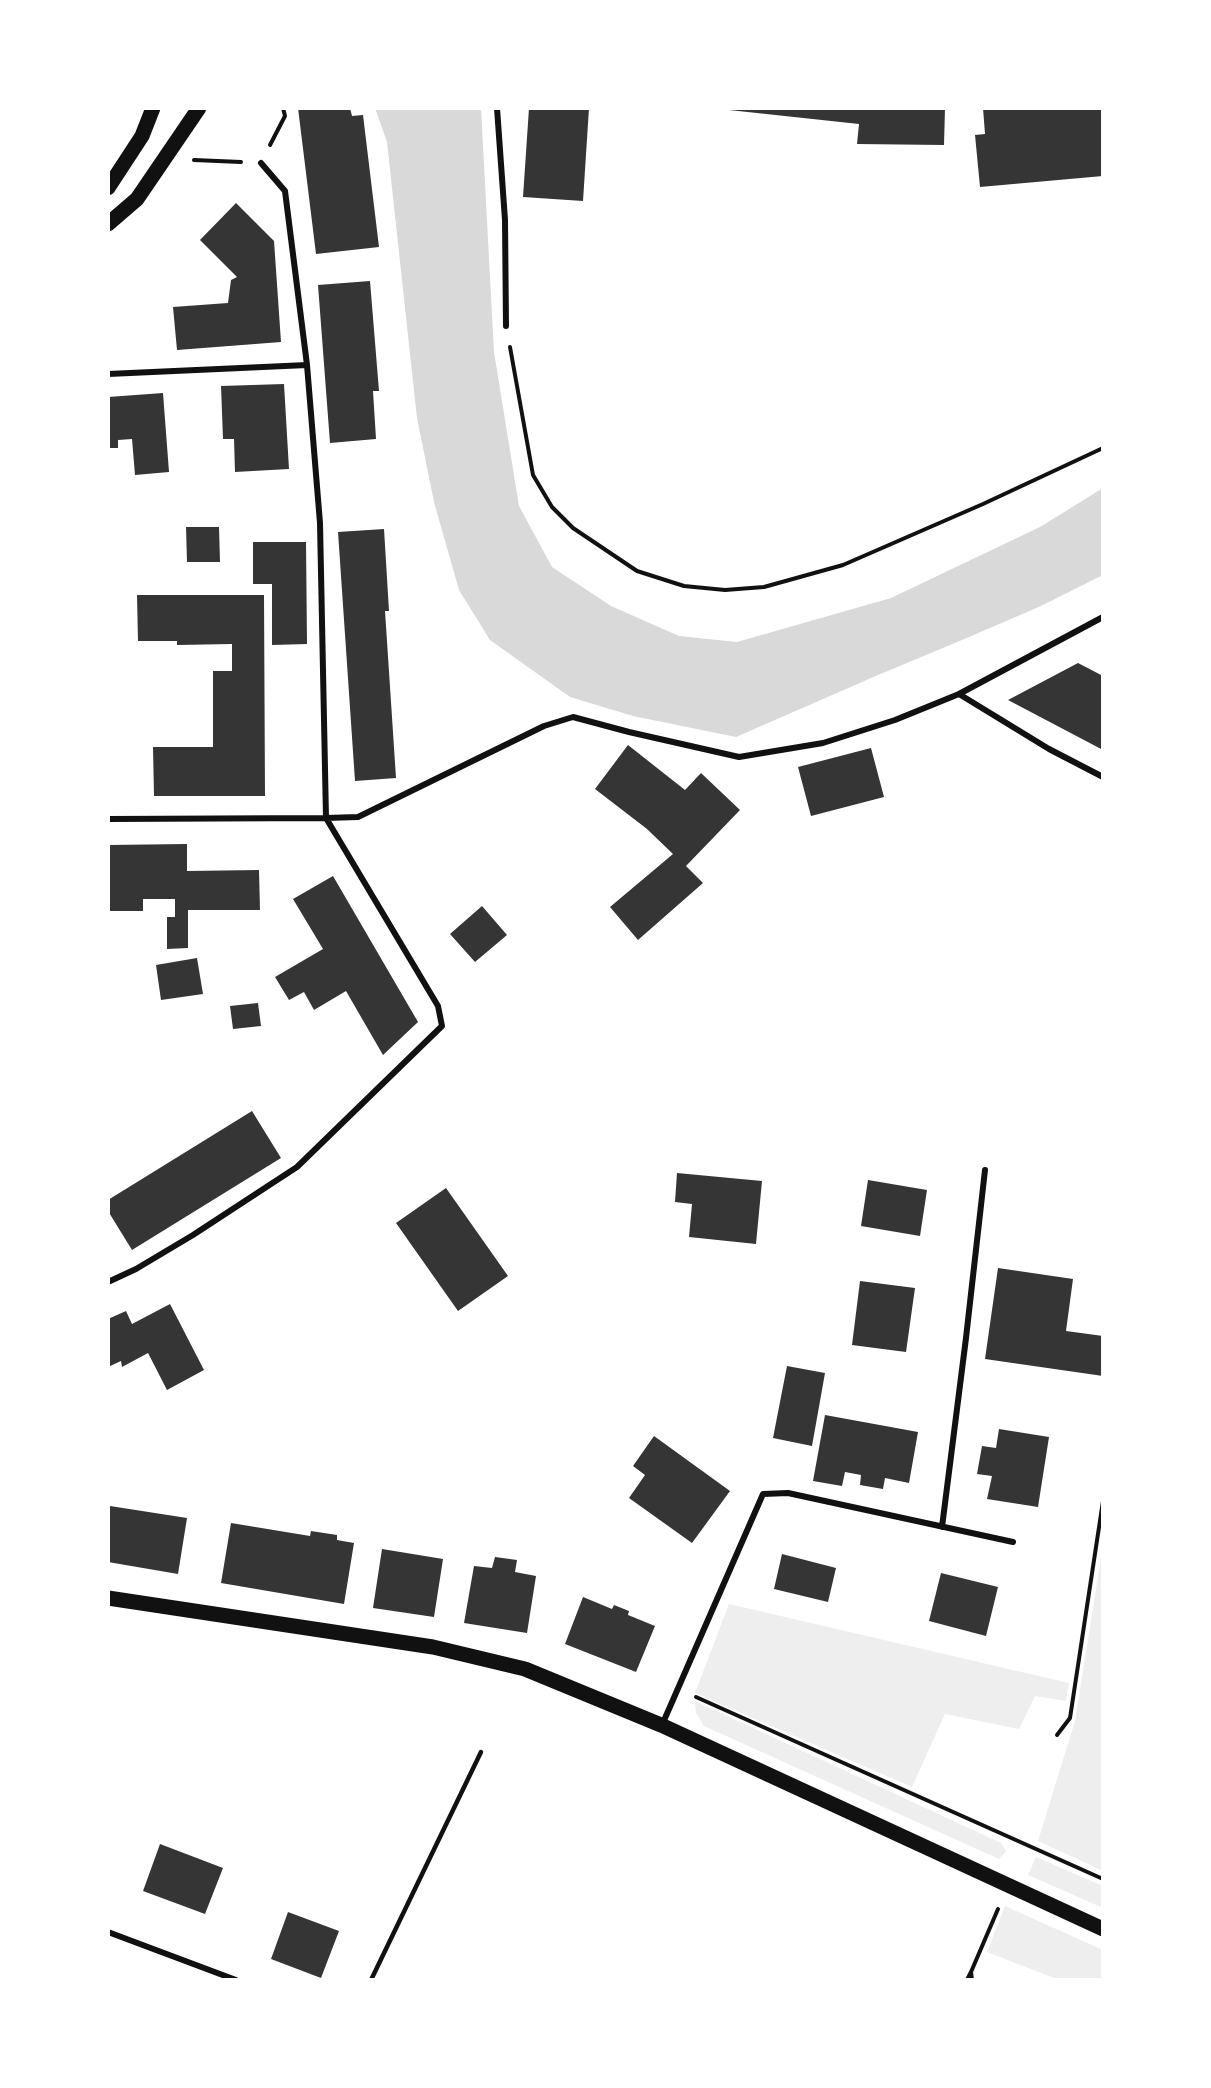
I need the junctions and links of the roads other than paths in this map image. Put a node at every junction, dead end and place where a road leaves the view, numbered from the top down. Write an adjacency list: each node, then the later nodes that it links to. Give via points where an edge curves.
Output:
1 (153, 108): 5 (main road, via 142,136)
2 (199, 108): 6 (main road, via 136,199)
3 (497, 108): 7 (street, via 505,220)
4 (261, 163): 8 (street, via 285,190)
5 (108, 188)
6 (108, 224)
7 (506, 326)
8 (307, 365): 9 (street); 13 (street, via 320,523)
9 (108, 374)
10 (1103, 617): 11 (street)
11 (959, 694): 12 (street); 13 (street, via 824,743 739,757 573,717 544,726 358,816)
12 (1103, 777)
13 (326, 818): 14 (street); 16 (street, via 438,1006 442,1026 297,1167 193,1235)
14 (108, 819)
15 (985, 1170): 17 (street)
16 (108, 1282)
17 (942, 1527): 18 (street); 20 (street, via 788,1493 763,1494)
18 (1013, 1542)
19 (108, 1598): 20 (main road, via 433,1647 525,1669)
20 (662, 1725): 22 (main road)
21 (481, 1752): 25 (lane)
22 (1103, 1929)
23 (108, 1932): 24 (street)
24 (236, 1980)
25 (371, 1980)

